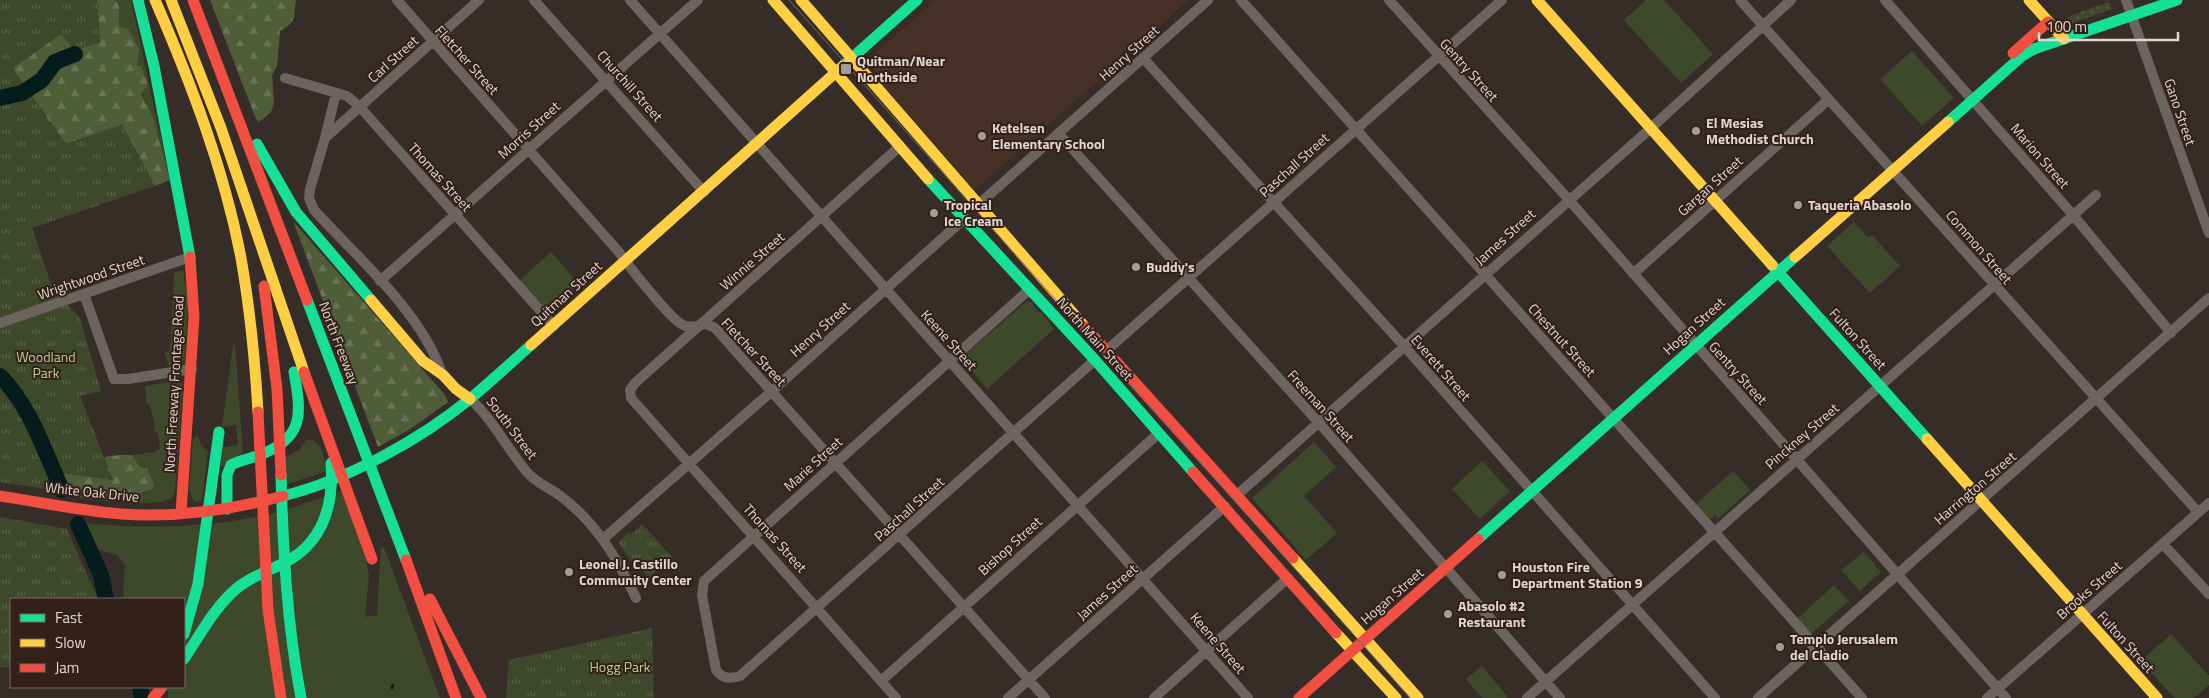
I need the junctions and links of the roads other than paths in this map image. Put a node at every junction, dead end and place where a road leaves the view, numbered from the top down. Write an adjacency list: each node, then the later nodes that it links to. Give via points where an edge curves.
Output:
1 (138, 0): 62 (main road, North Freeway Frontage Road, via 154,66)
2 (155, 0): 140 (main road, via 204,127 233,220 248,297 258,428 262,558)
3 (171, 0): 49 (main road)
4 (193, 0): 41 (main road, North Freeway)
5 (397, 0): 29 (street, Fletcher Street)
6 (479, 0): 29 (street, Carl Street)
7 (534, 0): 36 (street, Churchill Street)
8 (630, 0): 27 (street, Keene Street)
9 (698, 0): 27 (street, Morris Street)
10 (773, 0): 33 (main road, North Main Street)
11 (801, 0): 31 (main road, North Main Street)
12 (917, 0): 31 (main road, Quitman Street)
13 (1208, 0): 32 (street, Henry Street)
14 (1241, 0): 43 (street, Chestnut Street)
15 (1389, 0): 30 (street, Gentry Street)
16 (1502, 0): 30 (street, Paschall Street)
17 (1537, 0): 42 (main road, Fulton Street)
18 (1740, 0): 26 (street, Common Street)
19 (1790, 0): 26 (street, James Street)
20 (1884, 0): 38 (street, Marion Street)
21 (2029, 0): 25 (main road)
22 (2126, 0): 24 (street, Gano Street)
23 (2177, 0): 24 (main road, Hogan Street)
24 (2132, 17): 28 (main road, Hogan Street); 61 (street, Gano Street)
25 (2048, 22): 28 (main road); 34 (main road, via 2006,59)
26 (1762, 25): 39 (street, Common Street); 42 (street, James Street)
27 (660, 34): 36 (street, Morris Street); 46 (street, Keene Street)
28 (2064, 40): 34 (main road, Hogan Street, via 2029,51)
29 (432, 42): 40 (street, Carl Street); 48 (street, Fletcher Street)
30 (1438, 56): 43 (street, Paschall Street); 53 (street, Gentry Street)
31 (854, 58): 33 (main road, Quitman Street); 56 (main road, North Main Street)
32 (1144, 59): 44 (street, Henry Street); 55 (street, Everett Street)
33 (836, 74): 46 (main road, Quitman Street); 47 (main road, North Main Street)
34 (1999, 75): 38 (main road, Hogan Street)
35 (285, 78): 37 (street, Thomas Street)
36 (606, 80): 48 (street, Morris Street); 51 (street, Churchill Street)
37 (336, 93): 40 (street, Thomas Street, via 347,96); 45 (street)
38 (1972, 98): 50 (main road, Hogan Street); 58 (street, Marion Street)
39 (1828, 100): 50 (street, Common Street); 54 (street, Gargan Street)
40 (360, 106): 45 (street, Carl Street); 57 (street, Thomas Street)
41 (240, 123): 85 (main road, via 266,156 280,188 296,212 423,361); 103 (main road, North Freeway)
42 (1651, 128): 53 (street, James Street); 54 (main road, Fulton Street)
43 (1355, 129): 55 (street, Paschall Street); 65 (street, Chestnut Street)
44 (1060, 134): 56 (street, Henry Street); 67 (street, Freeman Street)
45 (325, 138): 68 (street, South Street, via 310,189 310,205)
46 (756, 145): 51 (main road, Quitman Street); 59 (street, Keene Street)
47 (899, 147): 59 (street, Winnie Street); 60 (main road, North Main Street)
48 (529, 149): 57 (street, Morris Street); 63 (street, Fletcher Street)
49 (230, 154): 74 (main road); 141 (main road, via 265,290 273,341 285,593 291,651)
50 (1892, 171): 64 (main road, Hogan Street); 69 (street, Common Street)
51 (704, 192): 63 (main road, Quitman Street)
52 (2096, 195): 58 (street, Pinckney Street)
53 (1568, 199): 65 (street, James Street); 66 (street, Gentry Street)
54 (1714, 200): 64 (main road, Fulton Street); 66 (street, Gargan Street)
55 (1273, 202): 67 (street, Paschall Street); 80 (street, Everett Street)
56 (978, 205): 81 (main road, North Main Street)
57 (456, 215): 68 (street, Morris Street); 76 (street, Thomas Street)
58 (2073, 215): 69 (street, Pinckney Street); 78 (street, Marion Street)
59 (821, 218): 71 (street, Keene Street); 77 (street, Winnie Street)
60 (965, 218): 70 (main road, North Main Street); 71 (street, Henry Street)
61 (2209, 233)
62 (190, 257): 72 (street, Wrightwood Street); 84 (main road, North Freeway Frontage Road, via 194,291)
63 (625, 261): 76 (main road, Quitman Street); 77 (street, Fletcher Street, via 681,324)
64 (1778, 272): 79 (main road, Hogan Street); 86 (main road, Fulton Street)
65 (1485, 274): 80 (street, James Street); 91 (street, Chestnut Street)
66 (1633, 274): 79 (street, Gentry Street)
67 (1188, 278): 81 (street, Paschall Street); 93 (street, Freeman Street)
68 (380, 281): 85 (street, South Street, via 419,325)
69 (1994, 285): 86 (street, Pinckney Street); 90 (street, Common Street)
70 (1030, 289): 82 (street, Marie Street); 83 (main road, North Main Street)
71 (885, 290): 82 (street, Keene Street); 87 (street, Henry Street)
72 (84, 294): 75 (street, Wrightwood Street); 84 (street, via 114,379)
73 (2209, 298): 78 (street, Harrington Street)
74 (286, 322): 92 (main road); 108 (main road, via 299,404 297,429 292,438 274,450 231,466 227,475)
75 (0, 323)
76 (554, 326): 89 (main road, Quitman Street)
77 (697, 326): 87 (street, Fletcher Street, via 706,324 715,328); 88 (street, Winnie Street, via 635,383 630,390)
78 (2171, 333): 90 (street, Harrington Street)
79 (1695, 345): 91 (main road, Hogan Street); 97 (street, Gentry Street)
80 (1404, 346): 93 (street, James Street); 100 (street, Everett Street)
81 (1106, 351): 101 (main road, North Main Street)
82 (950, 360): 95 (street, Keene Street); 98 (street, Marie Street)
83 (1095, 360): 95 (street, Paschall Street); 96 (main road, North Main Street)
84 (192, 369): 110 (main road, North Freeway Frontage Road)
85 (443, 375): 89 (main road, South Street)
86 (1879, 386): 97 (street, Pinckney Street); 104 (main road, Fulton Street)
87 (772, 391): 98 (street, Fletcher Street); 99 (street, Henry Street)
88 (631, 398): 99 (street, Thomas Street)
89 (470, 399): 108 (main road, Quitman Street, via 417,437 348,474 288,496); 114 (street, South Street, via 487,416 527,472 562,497)
90 (2095, 400): 104 (street, Harrington Street); 109 (street, Common Street)
91 (1613, 418): 100 (main road, Hogan Street); 111 (street, Chestnut Street)
92 (321, 422): 116 (main road); 132 (main road, via 331,464 332,499 324,525 304,550 236,588)
93 (1319, 423): 101 (street, James Street); 117 (street, Freeman Street)
94 (219, 432): 127 (main road, via 198,584)
95 (1015, 433): 106 (street, Keene Street); 113 (street, Paschall Street)
96 (1159, 433): 106 (street, Bishop Street); 107 (main road, North Main Street)
97 (1797, 459): 111 (street, Pinckney Street); 118 (street, Gentry Street)
98 (836, 462): 112 (street, Marie Street); 113 (street, Fletcher Street)
99 (690, 464): 112 (street, Thomas Street); 114 (street, Henry Street)
100 (1531, 492): 117 (main road, Hogan Street); 123 (street, Everett Street)
101 (1238, 495): 128 (main road, North Main Street)
102 (0, 496): 110 (main road, White Oak Drive, via 122,514)
103 (383, 498): 142 (main road, North Freeway); 143 (main road)
104 (1980, 501): 118 (street, Harrington Street); 126 (main road, Fulton Street)
105 (2209, 503): 109 (street, Brooks Street)
106 (1078, 504): 119 (street, Keene Street); 124 (street, Bishop Street)
107 (1225, 506): 119 (street, James Street); 120 (main road, North Main Street)
108 (227, 509): 110 (main road, Quitman Street)
109 (2198, 512): 115 (street, Brooks Street)
110 (181, 513)
111 (1714, 532): 123 (street, Pinckney Street); 129 (street, Chestnut Street)
112 (754, 535): 125 (street, Thomas Street); 133 (street, Marie Street, via 710,574 702,588 716,670 729,679)
113 (900, 535): 124 (street, Fletcher Street); 125 (street, Paschall Street)
114 (603, 539): 122 (street, South Street, via 618,560)
115 (2163, 544): 121 (street); 126 (street, Brooks Street)
116 (372, 559)
117 (1446, 568): 128 (main road, Hogan Street); 136 (street, Freeman Street)
118 (1898, 574): 129 (street, Harrington Street); 138 (street, Gentry Street)
119 (1143, 578): 130 (street, Keene Street); 134 (street, James Street)
120 (1288, 578): 130 (street); 131 (main road, North Main Street)
121 (2209, 594)
122 (636, 598)
123 (1632, 604): 136 (street, Pinckney Street); 154 (street, Everett Street)
124 (964, 607): 134 (street, Fletcher Street); 135 (street, Bishop Street)
125 (818, 608): 133 (street, Paschall Street); 135 (street, Thomas Street)
126 (2082, 615): 138 (street, Brooks Street); 159 (main road, Fulton Street)
127 (185, 630)
128 (1365, 639): 131 (main road, Hogan Street); 151 (main road, North Main Street)
129 (1816, 646): 155 (street, Harrington Street); 156 (street, Chestnut Street)
130 (1207, 650): 147 (street); 148 (street, Keene Street)
131 (1351, 651): 149 (main road, Hogan Street); 150 (main road, North Main Street)
132 (185, 657)
133 (740, 676)
134 (1029, 680): 145 (street, James Street); 146 (street, Fletcher Street)
135 (881, 681): 144 (street, Thomas Street)
136 (1546, 681): 152 (street, Pinckney Street); 153 (street, Freeman Street)
137 (161, 688): 139 (main road)
138 (1998, 689): 157 (street, Brooks Street); 158 (street, Gentry Street)
139 (151, 698)
140 (281, 698)
141 (301, 698)
142 (456, 698)
143 (481, 698)
144 (896, 698)
145 (1008, 698)
146 (1045, 698)
147 (1154, 698)
148 (1248, 698)
149 (1299, 698)
150 (1396, 698)
151 (1418, 698)
152 (1527, 698)
153 (1560, 698)
154 (1715, 698)
155 (1758, 698)
156 (1862, 698)
157 (1987, 698)
158 (2006, 698)
159 (2157, 698)

